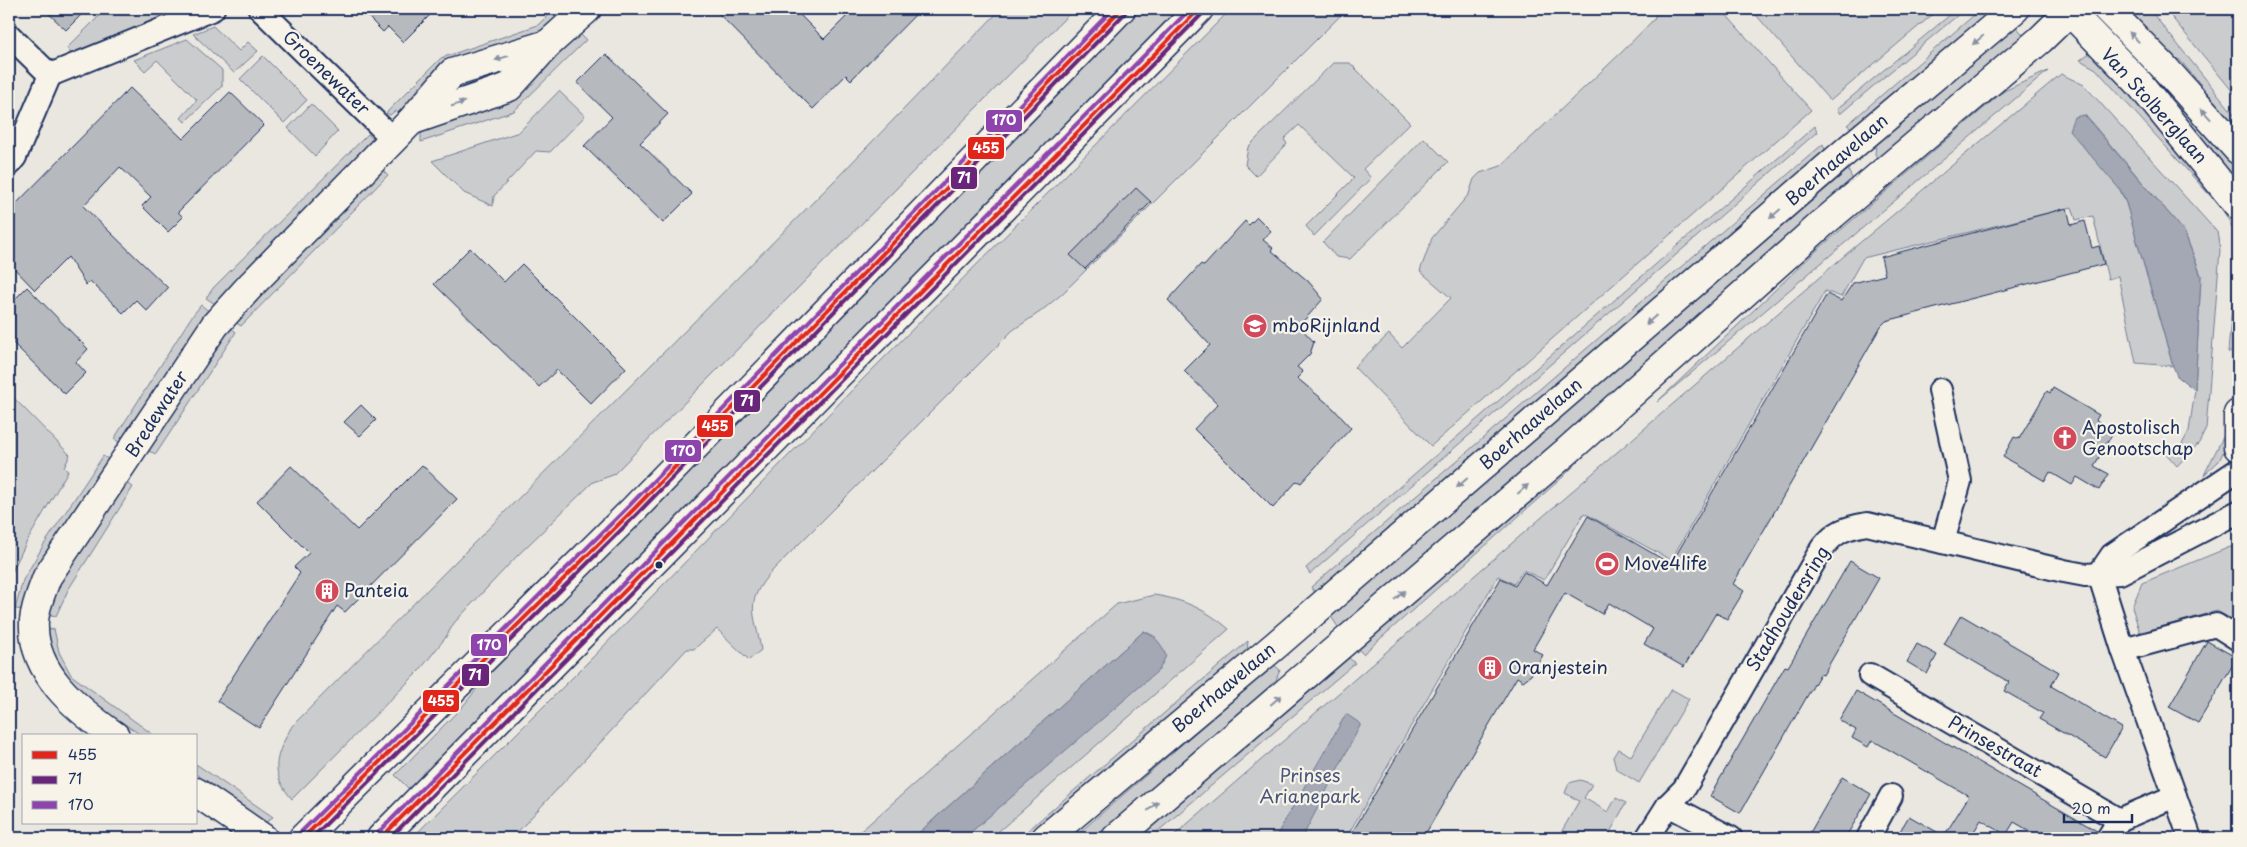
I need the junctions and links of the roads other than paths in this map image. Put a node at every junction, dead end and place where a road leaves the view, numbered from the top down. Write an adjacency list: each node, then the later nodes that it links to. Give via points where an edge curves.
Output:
1 (213, 9): 10 (street)
2 (260, 9): 11 (street, Groenewater)
3 (587, 9): 11 (street, Bredewater, via 548,44 452,73)
4 (1121, 9): 31 (street, via 634,509)
5 (1199, 9): 33 (street)
6 (2015, 9): 34 (street, Boerhaavelaan, one-way to 34, via 1276,645)
7 (2107, 9): 12 (street, Van Stolberglaan, one-way to 7)
8 (2070, 10): 14 (street, Van Stolberglaan, via 2138,82); 35 (street, one-way to 8, via 1566,452 1823,223 2040,40)
9 (9, 35): 10 (street)
10 (50, 75): 13 (street, via 15,157)
11 (402, 129): 25 (street, Bredewater, via 215,325 47,577 34,620 36,644 53,683)
12 (2238, 150)
13 (9, 164)
14 (2238, 205)
15 (1940, 390): 20 (street, via 1960,481)
16 (2238, 414): 17 (street)
17 (2238, 447)
18 (2238, 470): 21 (street, via 2112,555)
19 (2230, 516): 21 (street, Stadhoudersring, via 2120,573)
20 (1943, 542): 21 (street, Stadhoudersring, via 2064,571); 29 (street, Stadhoudersring, via 1867,524 1848,527 1833,535 1822,548 1684,789)
21 (2099, 574): 23 (street)
22 (2238, 639): 23 (street, via 2216,626)
23 (2123, 650): 28 (street)
24 (1870, 675): 30 (street, Prinsestraat)
25 (112, 734)
26 (198, 793): 32 (street)
27 (1891, 796): 38 (street)
28 (2175, 796): 30 (street, Prinsestraat); 39 (street)
29 (1668, 805): 36 (street, Stadhoudersring); 37 (street)
30 (2114, 829)
31 (309, 832)
32 (263, 838)
33 (381, 838)
34 (1046, 838)
35 (1116, 838)
36 (1647, 838)
37 (1731, 838)
38 (1868, 838)
39 (2190, 838)

